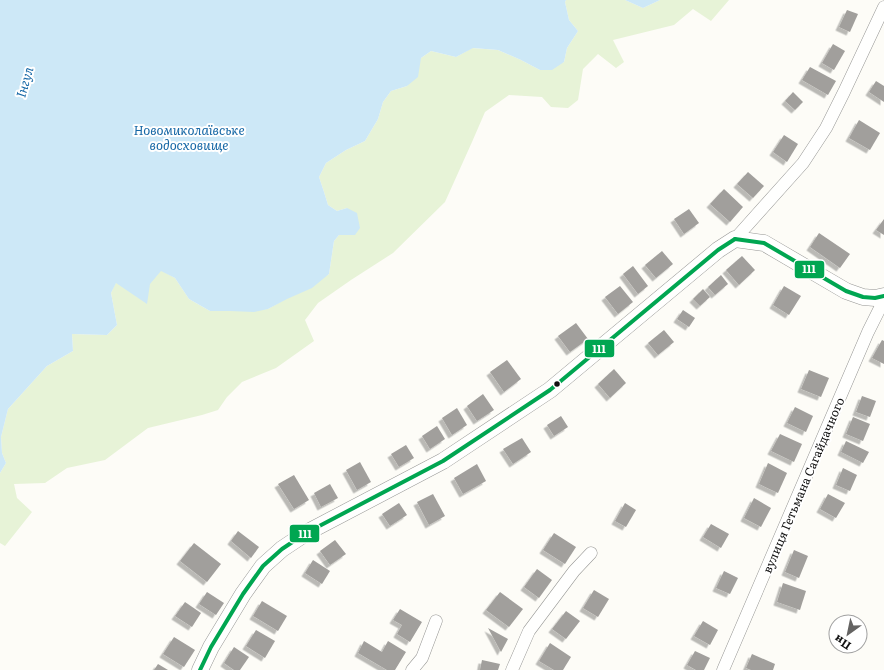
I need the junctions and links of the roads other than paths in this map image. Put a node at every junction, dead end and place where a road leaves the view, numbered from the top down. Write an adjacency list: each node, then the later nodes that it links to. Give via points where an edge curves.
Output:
1 (884, 7): 2 (street, via 826,128 803,163)
2 (736, 239): 3 (street, via 764,243 846,291 863,297); 7 (street, via 718,250 550,390 444,461 306,533 282,549 263,566 243,594)
3 (884, 296)
4 (884, 300): 10 (street, вулиця Гетьмана Сагайдачного)
5 (591, 553): 9 (street, via 574,571 529,631)
6 (436, 621): 8 (street, via 422,658)
7 (200, 670)
8 (412, 670)
9 (512, 670)
10 (723, 670)

